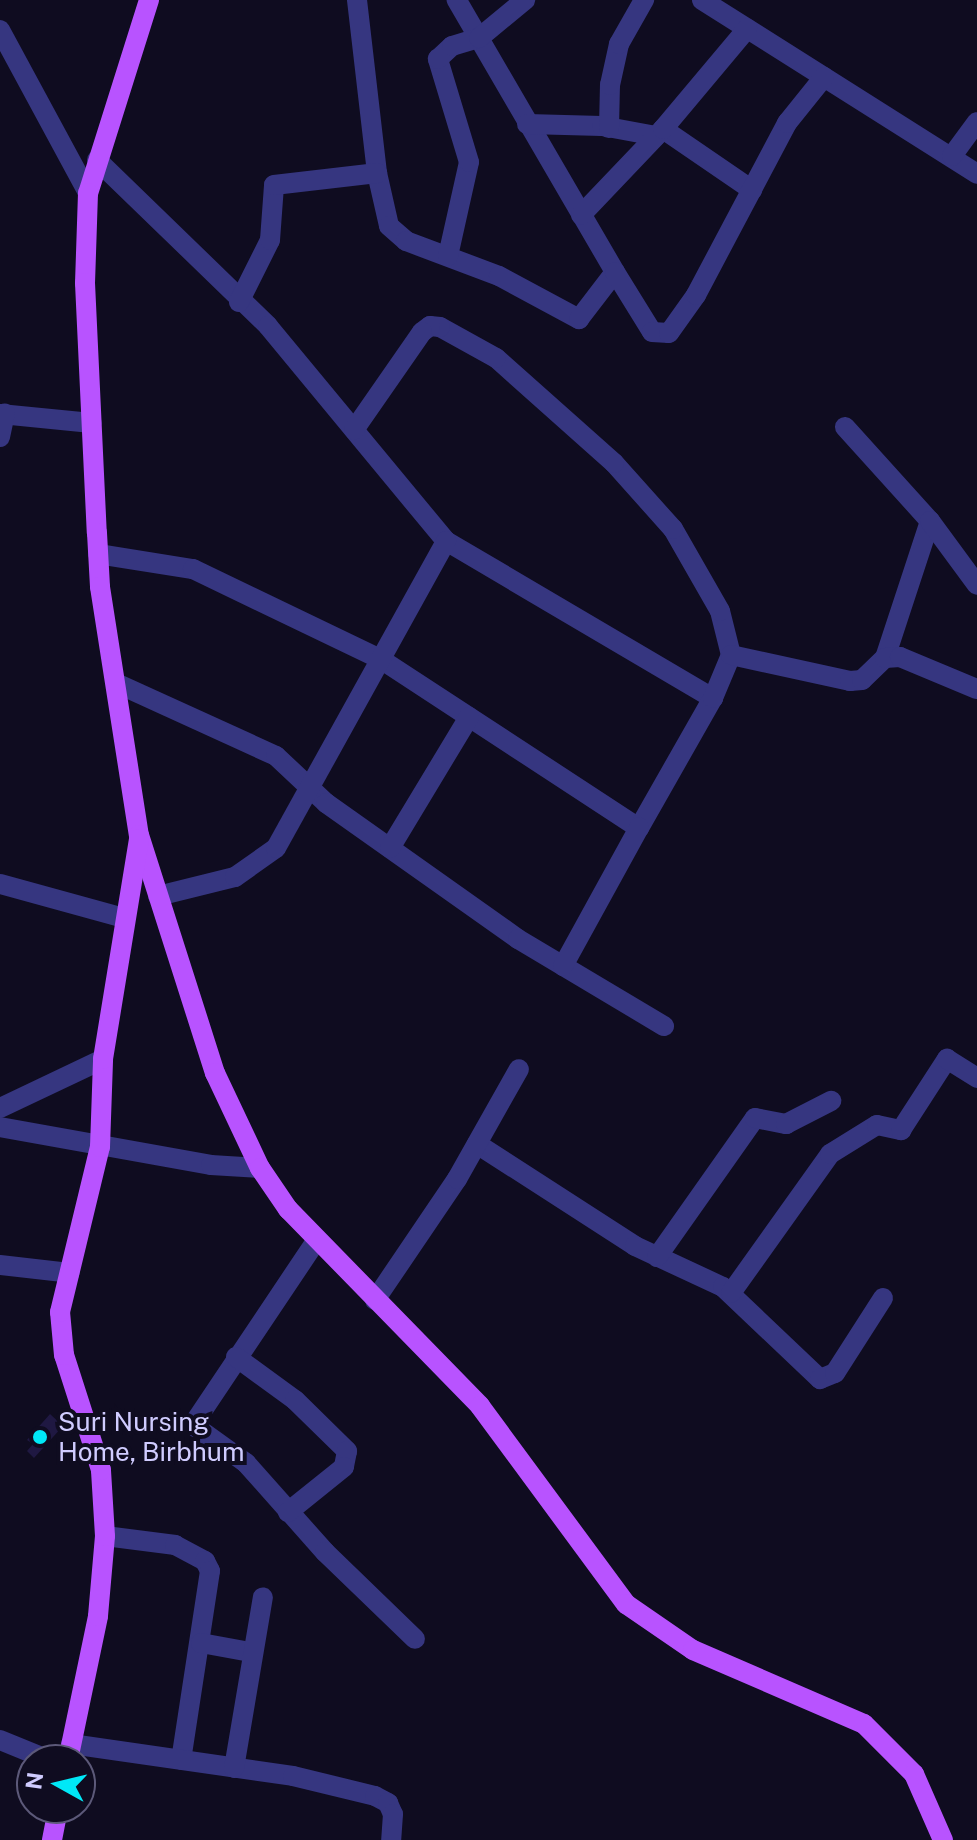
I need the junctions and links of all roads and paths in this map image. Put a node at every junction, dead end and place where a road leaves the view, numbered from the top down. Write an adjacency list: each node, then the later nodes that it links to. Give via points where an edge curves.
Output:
1 (149, 0): 16 (main road)
2 (357, 0): 17 (street)
3 (457, 0): 9 (street)
4 (525, 0): 9 (street)
5 (644, 0): 13 (street, via 619,44 610,85)
6 (702, 0): 7 (street)
7 (747, 29): 10 (street); 14 (street)
8 (0, 30): 20 (street)
9 (479, 38): 12 (street); 22 (street, via 452,46 438,59 469,162)
10 (824, 77): 15 (street); 19 (street, via 787,123)
11 (977, 122): 15 (street)
12 (527, 124): 13 (street); 21 (street)
13 (609, 128): 14 (street)
14 (660, 133): 19 (street); 21 (street)
15 (952, 156): 18 (street)
16 (97, 160): 20 (main road); 24 (street)
17 (377, 173): 22 (street, via 384,214 395,234); 24 (street, via 274,185 270,240)
18 (977, 174)
19 (752, 190): 23 (street, via 696,295 669,333 652,332)
20 (88, 193): 26 (main road, via 85,283)
21 (581, 215): 23 (street)
22 (448, 256): 23 (street, via 579,319)
23 (615, 272)
24 (239, 302): 28 (street, via 268,326)
25 (2, 414): 26 (street); 29 (street)
26 (92, 423): 32 (main road)
27 (845, 427): 30 (street)
28 (354, 430): 31 (street); 34 (street, via 430,326 450,331 496,358 644,493 673,529 720,611)
29 (0, 437)
30 (930, 521): 33 (street); 35 (street)
31 (446, 541): 36 (street); 39 (street)
32 (98, 554): 36 (street, via 193,569); 37 (main road)
33 (977, 585)
34 (731, 655): 35 (street, via 850,681 862,680); 39 (street)
35 (885, 658): 38 (street, via 924,665)
36 (382, 660): 40 (street); 41 (street)
37 (116, 683): 41 (street, via 276,756); 43 (main road)
38 (977, 689)
39 (713, 698): 42 (street)
40 (469, 717): 42 (street); 44 (street)
41 (311, 789): 44 (street); 46 (street, via 276,848 254,868)
42 (639, 828): 48 (street)
43 (139, 835): 46 (main road); 47 (main road)
44 (390, 848): 48 (street)
45 (0, 884): 47 (street)
46 (158, 896): 58 (main road, via 215,1073)
47 (124, 918): 50 (main road)
48 (563, 966): 49 (street)
49 (664, 1026)
50 (103, 1059): 54 (street); 57 (main road)
51 (519, 1069): 56 (street)
52 (977, 1078): 63 (street, via 947,1059 899,1132 877,1125 830,1154)
53 (831, 1101): 60 (street, via 786,1124 755,1118)
54 (0, 1108)
55 (0, 1127): 57 (street)
56 (477, 1144): 60 (street); 65 (street)
57 (100, 1147): 58 (street); 62 (main road)
58 (260, 1168): 59 (main road)
59 (316, 1241): 65 (main road); 66 (street)
60 (657, 1257): 63 (street)
61 (0, 1265): 62 (street)
62 (70, 1273): 68 (main road, via 60,1312 64,1355 101,1470)
63 (731, 1293): 64 (street, via 824,1381 835,1373)
64 (883, 1298)
65 (375, 1300): 78 (main road, via 434,1356 515,1447 626,1604 693,1650 864,1724 914,1774)
66 (236, 1357): 67 (street, via 193,1425 246,1463); 67 (street, via 295,1400 347,1451 344,1467)
67 (288, 1512): 70 (street)
68 (105, 1536): 71 (street, via 162,1541 205,1561 211,1578); 73 (main road, via 98,1616)
69 (263, 1597): 72 (street)
70 (415, 1639)
71 (201, 1643): 72 (street); 75 (street)
72 (250, 1652): 76 (street)
73 (72, 1744)
74 (96, 1754): 75 (street)
75 (181, 1760): 76 (street)
76 (234, 1768): 77 (street, via 375,1796 388,1803 393,1814)
77 (391, 1840)
78 (943, 1840)

